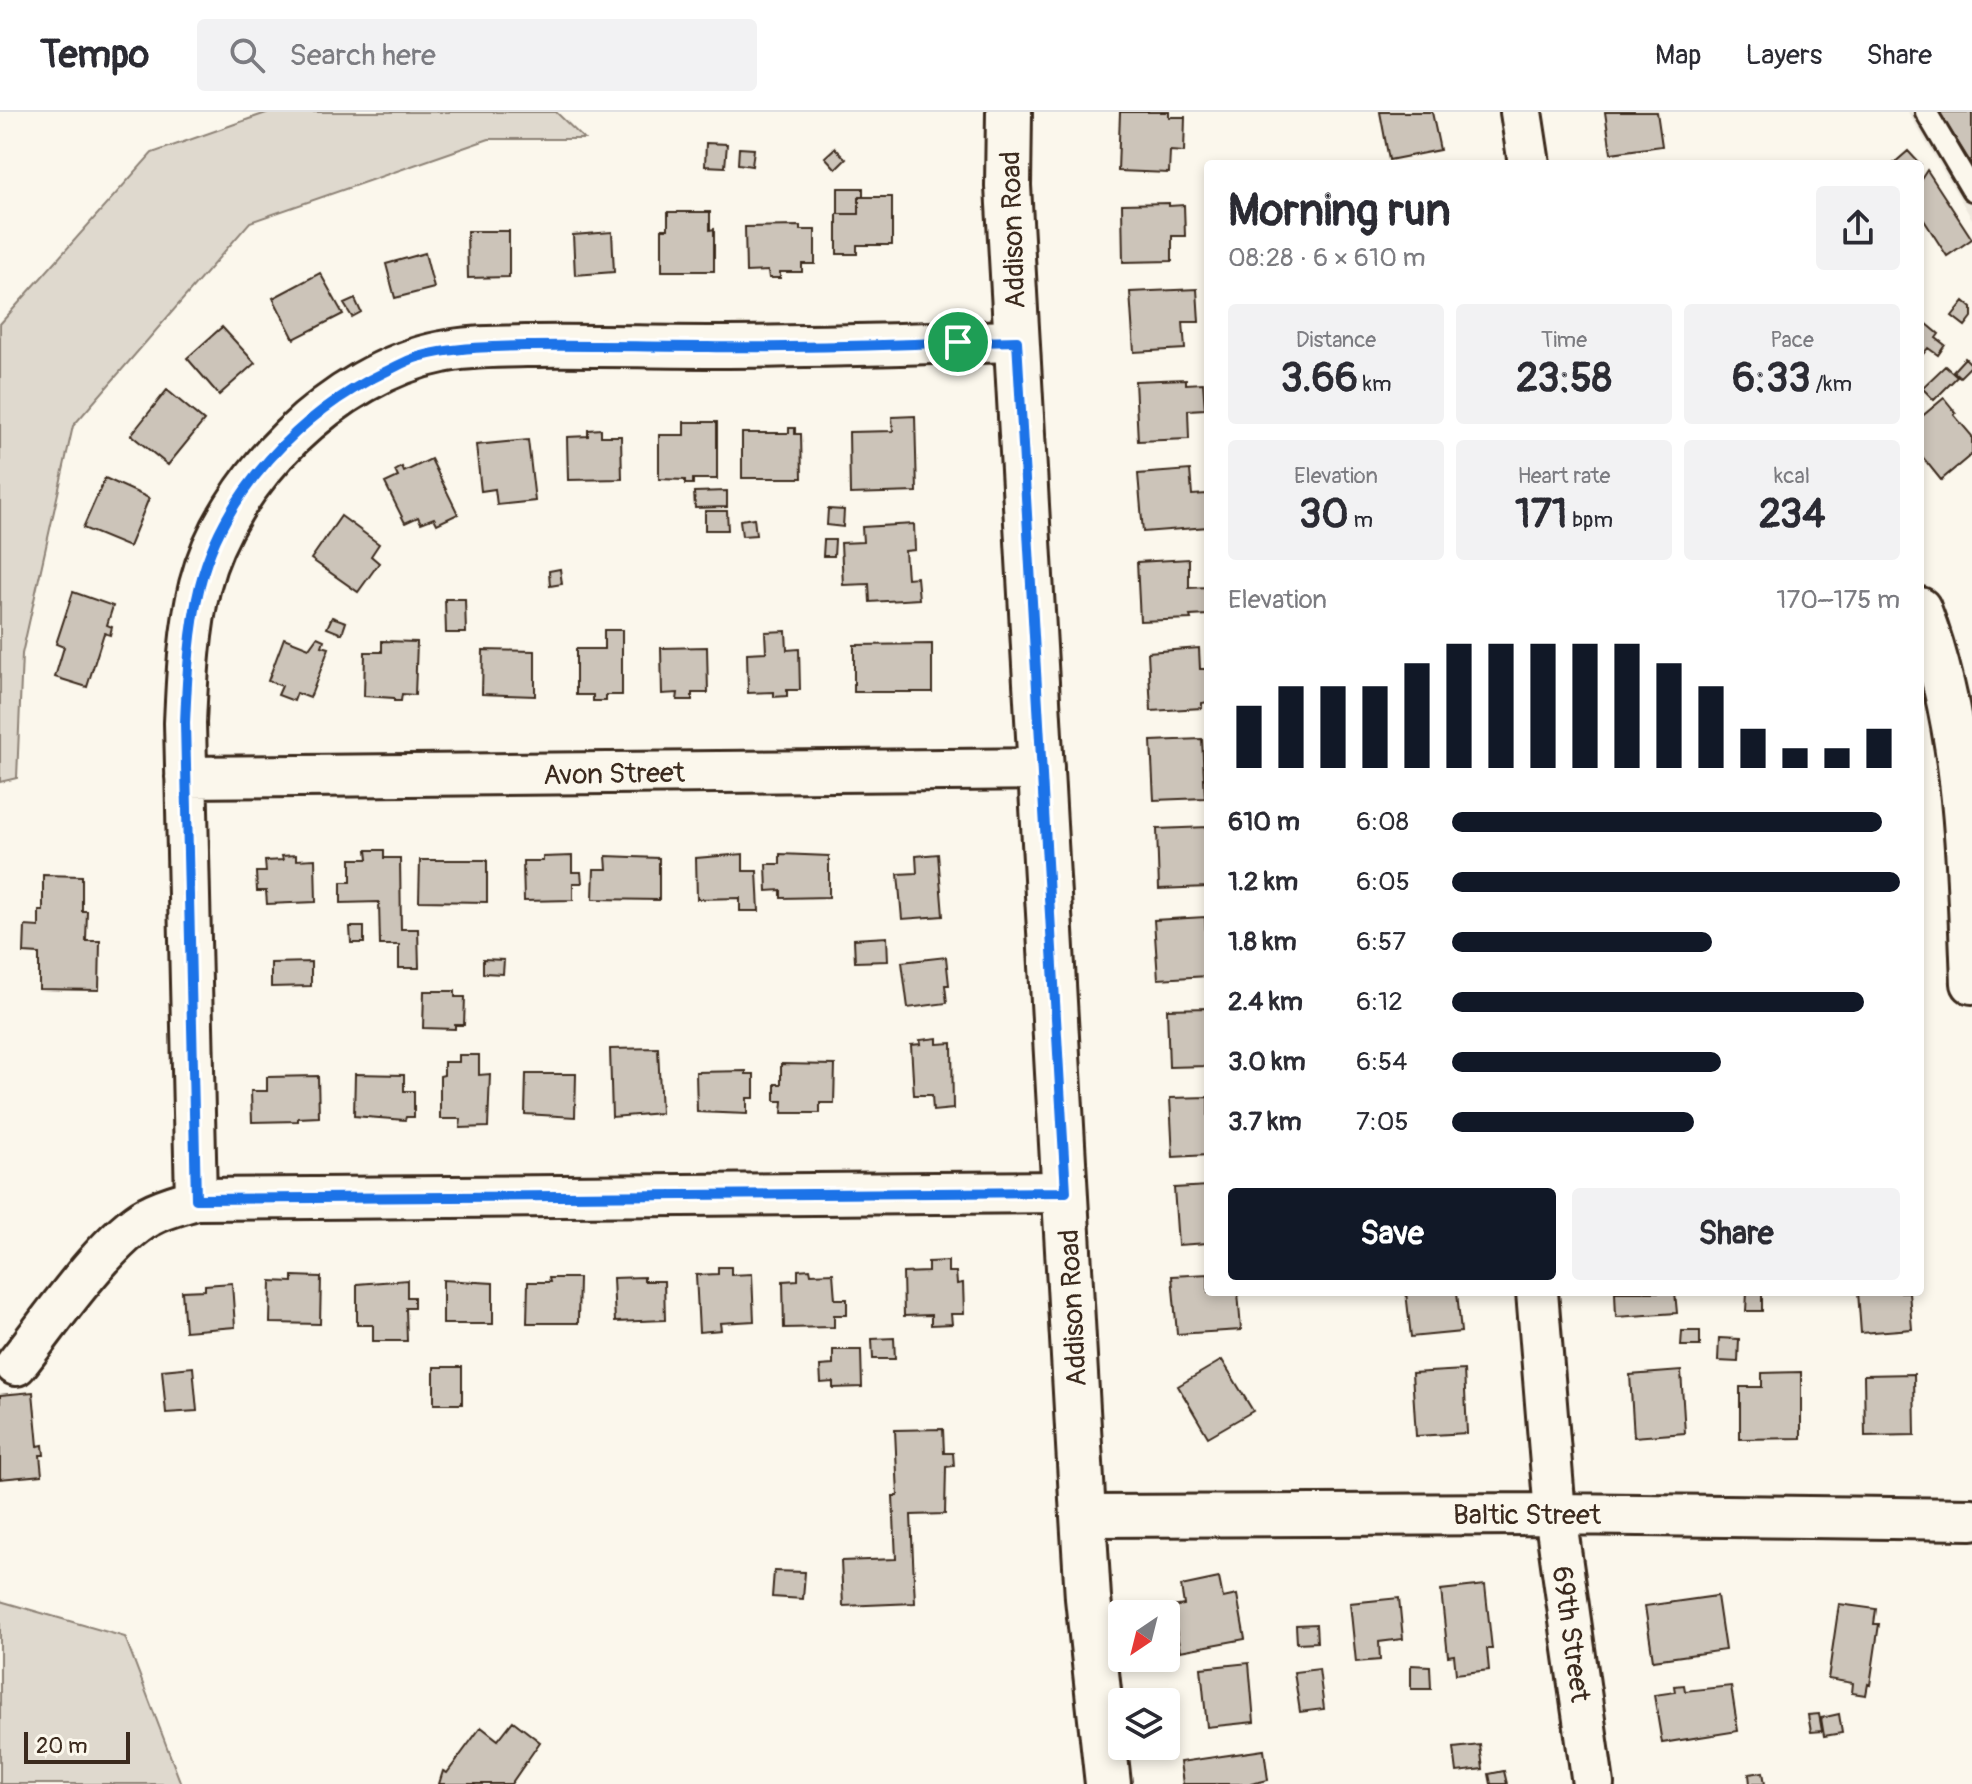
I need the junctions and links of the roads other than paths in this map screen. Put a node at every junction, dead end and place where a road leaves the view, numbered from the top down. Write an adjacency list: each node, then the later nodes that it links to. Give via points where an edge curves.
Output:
1 (1009, 112): 6 (main road, Addison Road)
2 (1521, 112): 4 (street)
3 (1926, 112): 5 (lane)
4 (1528, 160)
5 (1972, 190)
6 (1017, 341): 8 (main road, Addison Road); 9 (street, via 479,347 415,358 361,383 271,459 245,490 215,544 200,583 193,624)
7 (1924, 619): 10 (street, via 1954,729 1966,831)
8 (1043, 769): 9 (street, Avon Street); 11 (main road, Addison Road)
9 (186, 777): 12 (street)
10 (1972, 983)
11 (1066, 1192): 12 (street); 16 (main road, Addison Road)
12 (196, 1199): 14 (street, via 150,1215 128,1230)
13 (1537, 1296): 15 (street, 69th Street)
14 (16, 1365)
15 (1555, 1514): 16 (street, Baltic Street); 17 (street, Baltic Street); 19 (street, 69th Street)
16 (1083, 1516): 18 (main road, Addison Road)
17 (1972, 1519)
18 (1108, 1784)
19 (1593, 1784)

